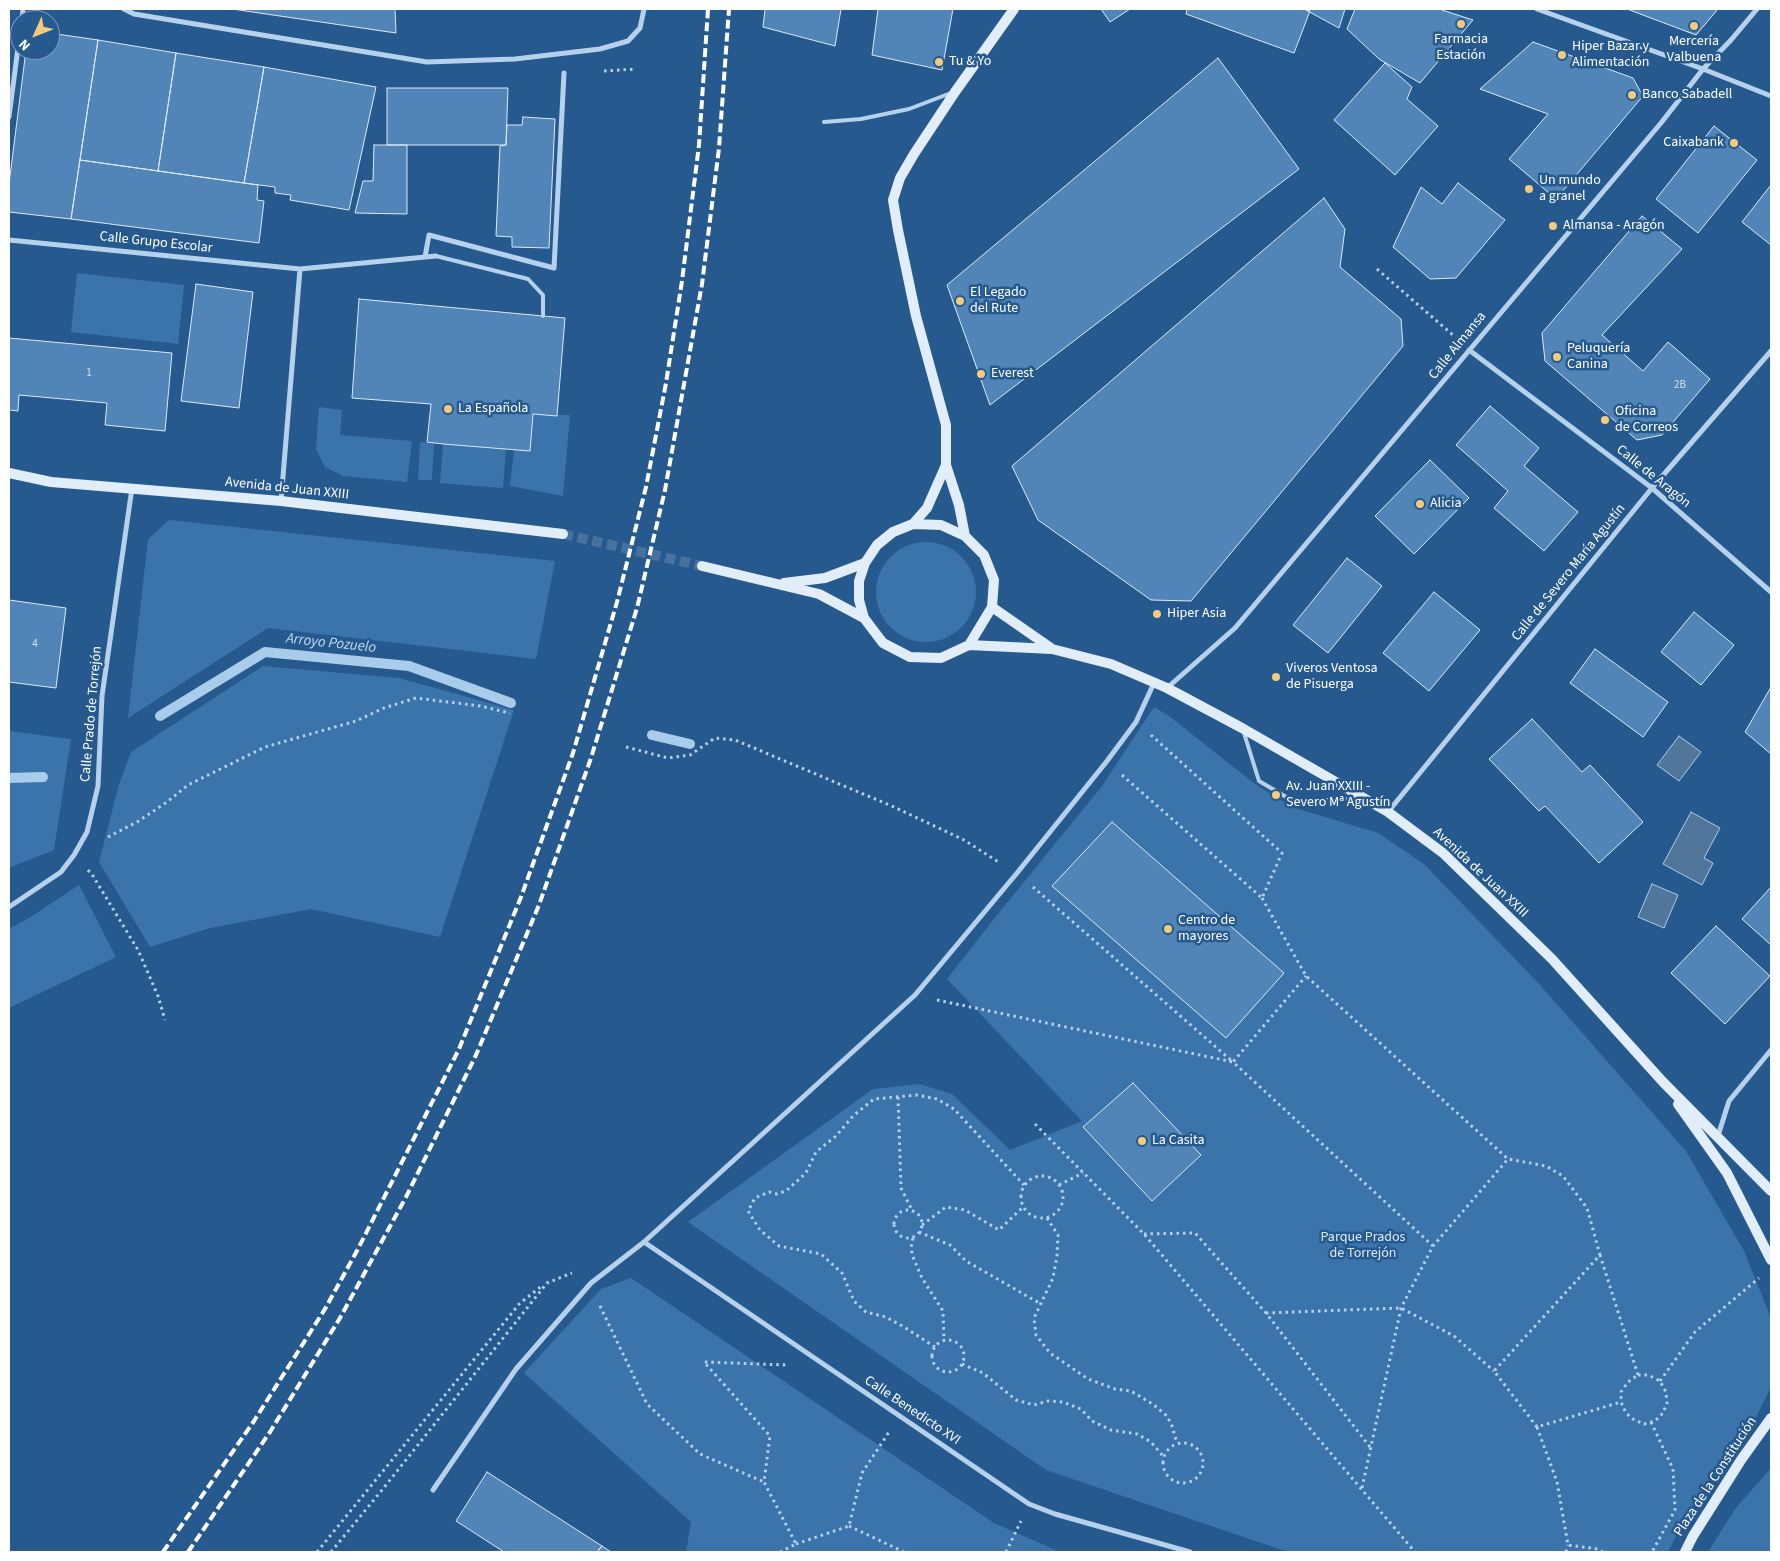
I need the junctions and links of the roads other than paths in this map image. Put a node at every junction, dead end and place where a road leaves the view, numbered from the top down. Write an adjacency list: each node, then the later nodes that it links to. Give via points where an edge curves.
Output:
1 (124, 9): 2 (street, via 134,14 427,62 514,59 600,49 628,41 640,28)
2 (644, 9)
3 (1014, 9): 9 (main road)
4 (1537, 9): 7 (street)
5 (1757, 9): 7 (street, Calle Almansa)
6 (16, 60): 11 (street)
7 (1703, 69): 10 (street); 18 (street, Calle Almansa)
8 (564, 73): 15 (street, via 554,268 429,235)
9 (955, 92): 12 (lane, via 909,109 861,119); 20 (main road, via 900,178 893,200 916,316 946,425)
10 (1771, 96)
11 (9, 118)
12 (824, 122)
13 (9, 240): 16 (street, Calle Grupo Escolar)
14 (436, 256): 15 (street, Calle Grupo Escolar); 17 (lane, via 528,279 543,295)
15 (425, 257): 16 (street, Calle Grupo Escolar)
16 (300, 269): 24 (street)
17 (543, 316)
18 (1468, 350): 23 (street, Calle de Aragón); 37 (street, Calle Almansa, via 1235,628)
19 (1771, 351): 23 (street, Calle de Severo María Agustín)
20 (946, 465): 25 (main road, via 927,508); 27 (main road)
21 (9, 473): 22 (main road, Avenida de Juan XXIII, via 51,482)
22 (132, 488): 24 (main road, Avenida de Juan XXIII); 41 (street, Calle Prado de Torrejón, via 102,696 98,786 87,832 60,872)
23 (1652, 488): 31 (street, Calle de Aragón); 40 (street, Calle de Severo María Agustín)
24 (281, 501): 26 (main road, Avenida de Juan XXIII)
25 (913, 524): 27 (main road, via 941,525); 28 (main road, via 882,540)
26 (563, 534)
27 (965, 536): 32 (main road, via 984,555 994,580)
28 (865, 563): 30 (main road, via 825,578); 33 (main road, via 859,590)
29 (702, 566): 30 (main road)
30 (774, 584): 33 (main road, via 819,594)
31 (1771, 592)
32 (992, 607): 34 (main road); 35 (main road)
33 (864, 618): 34 (main road, via 883,643 910,657 941,658)
34 (969, 644): 35 (main road)
35 (1052, 649): 36 (main road, Avenida de Juan XXIII, via 1111,664)
36 (1154, 683): 37 (main road, Avenida de Juan XXIII); 46 (street, via 1136,722 1107,761 915,995)
37 (1167, 688): 38 (main road, Avenida de Juan XXIII)
38 (1242, 728): 39 (main road, Avenida de Juan XXIII); 39 (lane, via 1259,780 1284,796 1293,801)
39 (1363, 799): 40 (main road, Avenida de Juan XXIII)
40 (1388, 812): 43 (main road, Avenida de Juan XXIII, via 1443,853 1552,959)
41 (9, 907)
42 (1771, 1050): 44 (street, via 1729,1101)
43 (1664, 1082): 44 (main road, Avenida de Juan XXIII); 47 (main road, Avenida de Juan XXIII, via 1727,1173)
44 (1718, 1136): 45 (main road, Avenida de Juan XXIII)
45 (1771, 1192)
46 (644, 1242): 49 (street, via 591,1283 516,1369); 50 (street, Calle Benedicto XVI, via 1029,1504)
47 (1771, 1260)
48 (1771, 1418): 51 (main road, Plaza de la Constitución)
49 (433, 1490)
50 (1190, 1552)
51 (1685, 1552)

